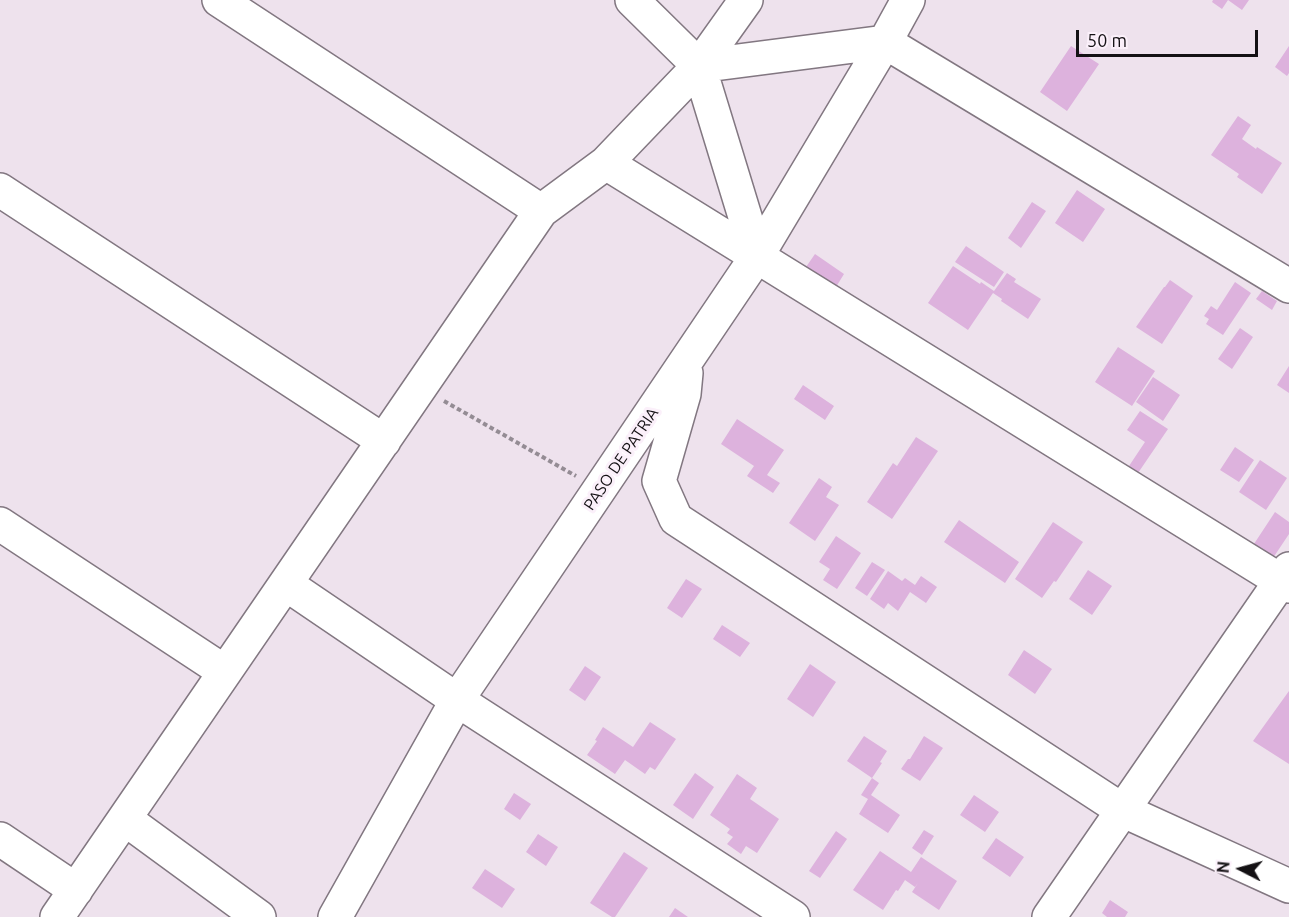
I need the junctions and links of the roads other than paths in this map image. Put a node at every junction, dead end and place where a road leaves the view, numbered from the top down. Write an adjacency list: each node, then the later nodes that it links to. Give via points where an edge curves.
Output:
1 (219, 0): 9 (street)
2 (632, 0): 6 (street)
3 (746, 0): 6 (street)
4 (908, 0): 5 (street, PASO DE PATRIA)
5 (885, 42): 6 (street); 10 (street, PASO DE PATRIA); 11 (street)
6 (699, 66): 7 (street); 10 (street)
7 (606, 163): 9 (street); 10 (street)
8 (0, 190): 13 (street)
9 (541, 211): 13 (street)
10 (757, 256): 12 (street, PASO DE PATRIA); 15 (street)
11 (1289, 286)
12 (687, 362): 18 (street, PASO DE PATRIA); 19 (street, via 684,394 659,481 676,519)
13 (384, 441): 16 (street)
14 (0, 524): 17 (street)
15 (1286, 578): 19 (street)
16 (286, 584): 17 (street); 18 (street)
17 (225, 672): 20 (street)
18 (457, 700): 26 (street, PASO DE PATRIA); 27 (street)
19 (1122, 810): 22 (street); 28 (street)
20 (125, 819): 23 (street); 25 (street)
21 (0, 839): 23 (street)
22 (1289, 886)
23 (76, 890): 24 (street)
24 (57, 917)
25 (259, 917)
26 (335, 917)
27 (793, 917)
28 (1048, 917)

